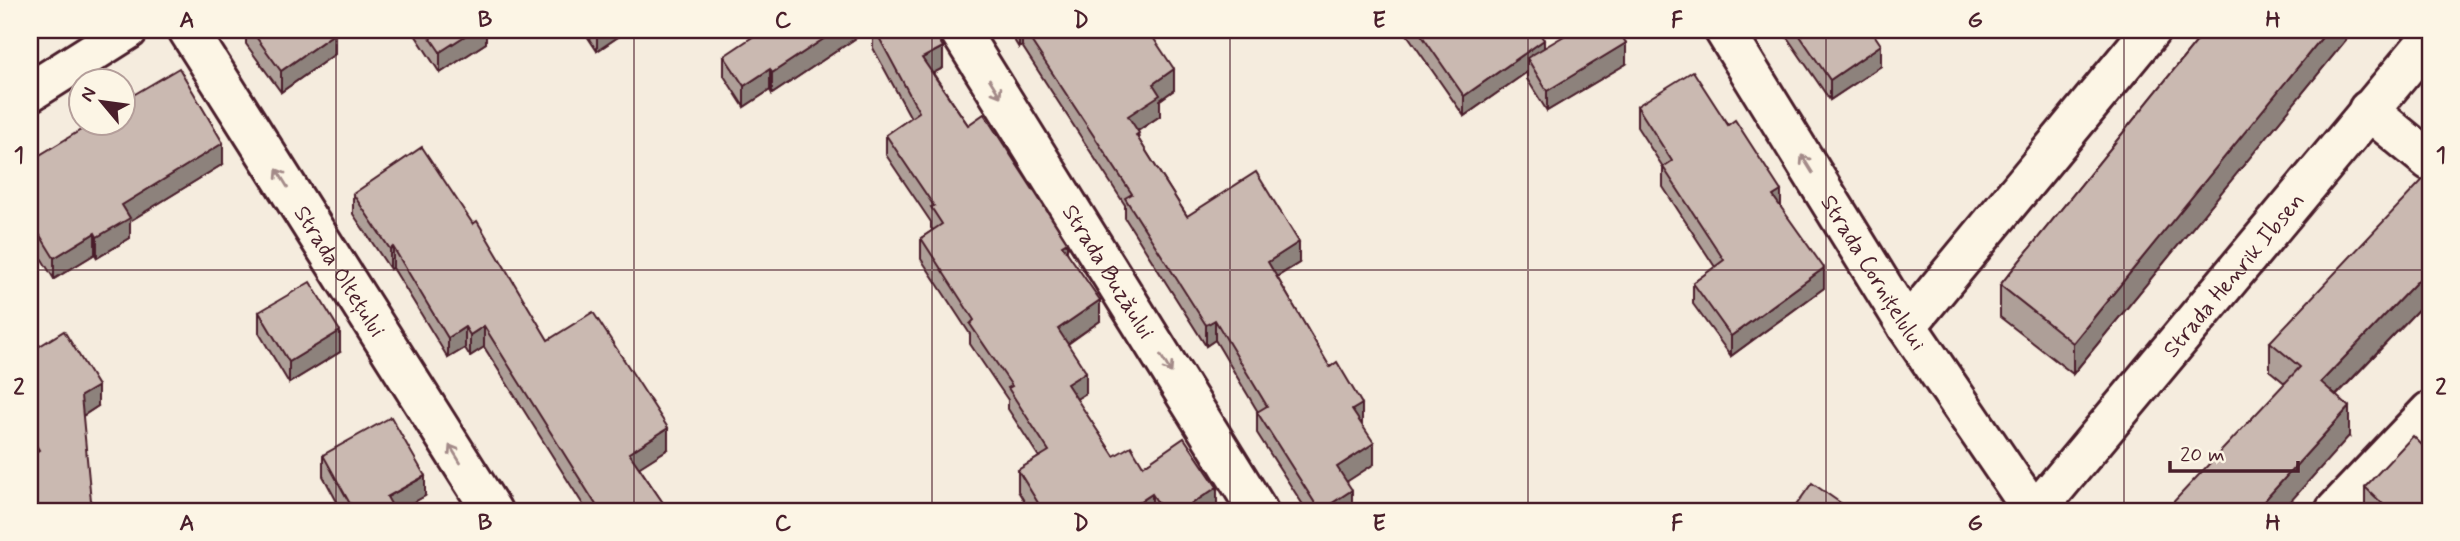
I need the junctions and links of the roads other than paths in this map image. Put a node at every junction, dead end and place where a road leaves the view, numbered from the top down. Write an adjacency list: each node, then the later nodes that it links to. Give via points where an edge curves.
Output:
1 (128, 30): 7 (street)
2 (188, 30): 12 (street, Strada Oltețului, one-way to 2)
3 (959, 30): 13 (street, Strada Buzăului, one-way to 13)
4 (1724, 30): 10 (street, Strada Cornițelului, one-way to 4)
5 (2151, 30): 10 (street)
6 (2430, 38): 8 (street, Strada Henrik Ibsen)
7 (30, 92)
8 (2368, 110): 9 (street); 14 (street, Strada Henrik Ibsen)
9 (2430, 160)
10 (1907, 326): 14 (street, Strada Cornițelului)
11 (2430, 411): 15 (street)
12 (492, 511)
13 (1258, 511)
14 (2034, 511)
15 (2334, 511)

